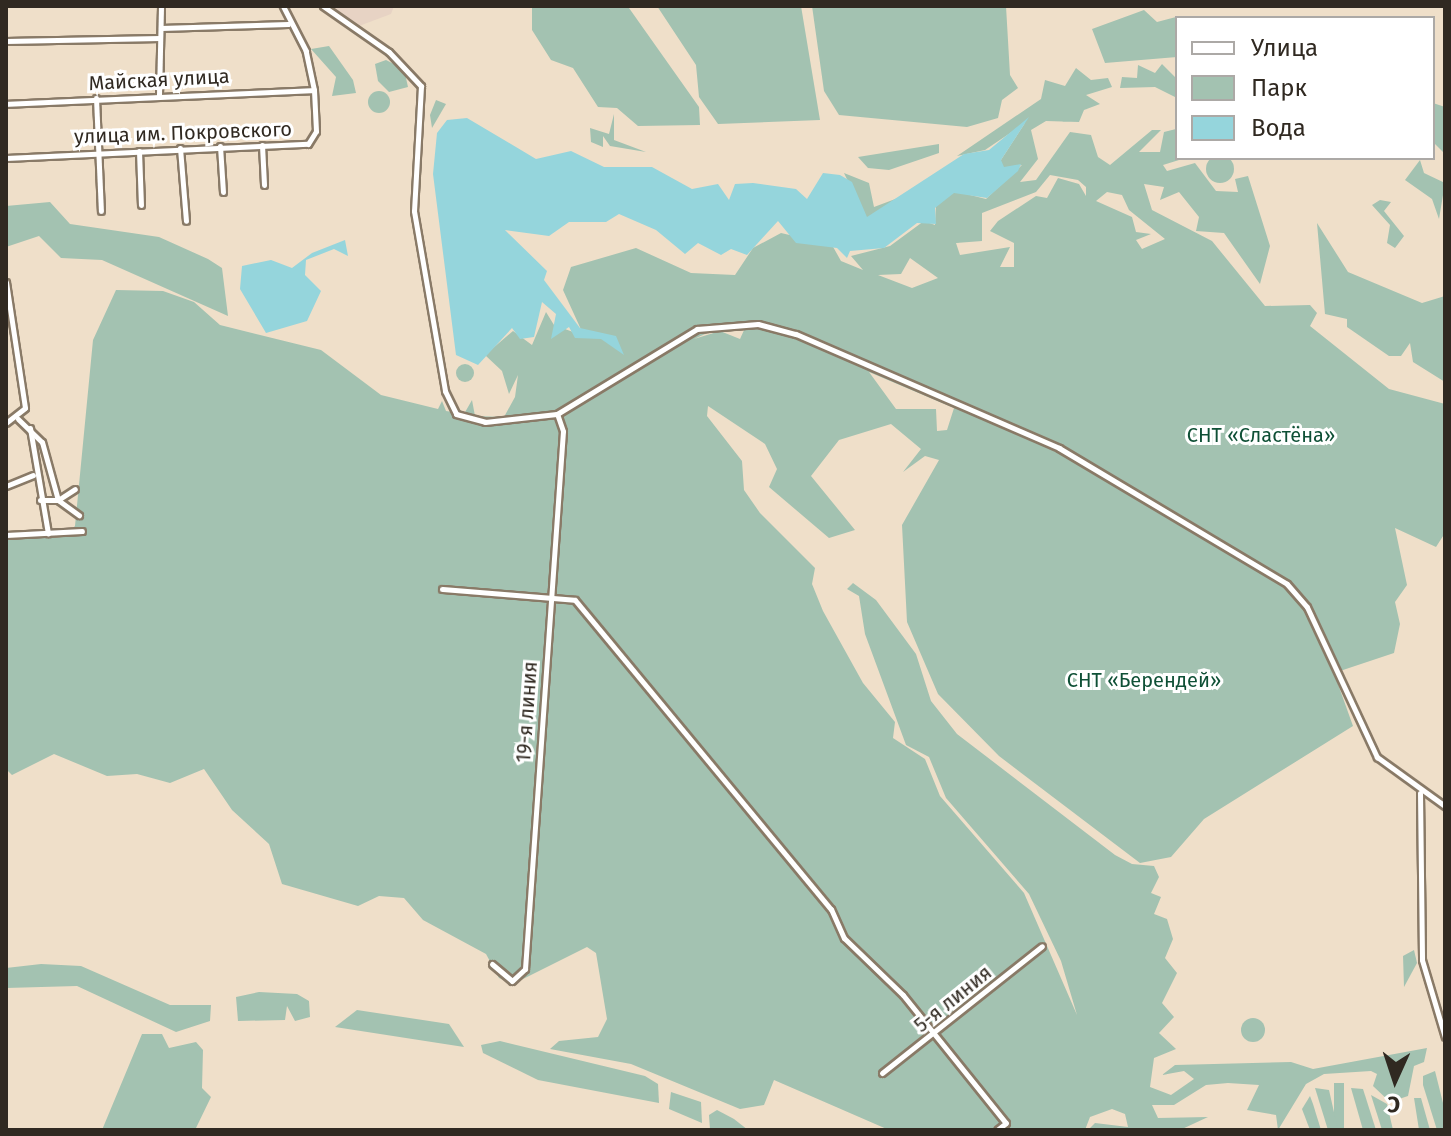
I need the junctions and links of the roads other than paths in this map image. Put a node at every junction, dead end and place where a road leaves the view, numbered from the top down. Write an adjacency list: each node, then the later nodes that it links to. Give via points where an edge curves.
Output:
1 (161, 6): 5 (street)
2 (283, 6): 4 (street, улица им. Покровского)
3 (323, 6): 25 (street, via 389,52 421,86 411,179 429,297 456,414 485,422)
4 (288, 24): 5 (street); 8 (street, улица им. Покровского, via 306,51)
5 (161, 28): 6 (street)
6 (160, 38): 7 (street); 9 (street)
7 (6, 41)
8 (314, 90): 9 (street, Майская улица); 12 (street, улица им. Покровского, via 313,141)
9 (159, 95): 10 (street, Майская улица)
10 (96, 98): 11 (street, Майская улица); 15 (street)
11 (6, 104)
12 (262, 145): 13 (street, улица им. Покровского); 18 (street)
13 (220, 146): 14 (street, улица им. Покровского); 19 (street)
14 (180, 148): 16 (street, улица им. Покровского); 22 (street)
15 (95, 150): 16 (street, улица им. Покровского); 17 (street, улица им. Покровского); 21 (street)
16 (139, 151): 20 (street)
17 (6, 158)
18 (264, 185)
19 (223, 192)
20 (141, 205)
21 (101, 211)
22 (186, 221)
23 (6, 282): 24 (street)
24 (8, 315): 26 (street, via 25,408)
25 (557, 414): 39 (street, 19-я линия, via 563,431); 40 (street, via 682,335 742,323 796,334 1027,432 1287,584 1307,607 1372,750)
26 (18, 419): 27 (street); 28 (street)
27 (6, 423)
28 (30, 427): 29 (street); 33 (street, via 50,463)
29 (33, 475): 30 (street); 32 (street)
30 (6, 486)
31 (75, 489): 33 (street)
32 (40, 500): 33 (street); 36 (street)
33 (58, 500): 34 (street)
34 (79, 515)
35 (82, 531): 36 (street)
36 (48, 533): 37 (street)
37 (6, 535)
38 (442, 589): 39 (street)
39 (551, 597): 43 (street, 19-я линия, via 525,969 512,981); 44 (street, via 575,600 585,611 831,909 844,938)
40 (1420, 792): 41 (street); 45 (street, via 1422,960)
41 (1445, 806)
42 (1042, 946): 44 (street, 5-я линия)
43 (492, 964)
44 (934, 1036): 46 (street, 5-я линия); 47 (street, via 1006,1123)
45 (1445, 1037)
46 (882, 1073)
47 (997, 1130)

